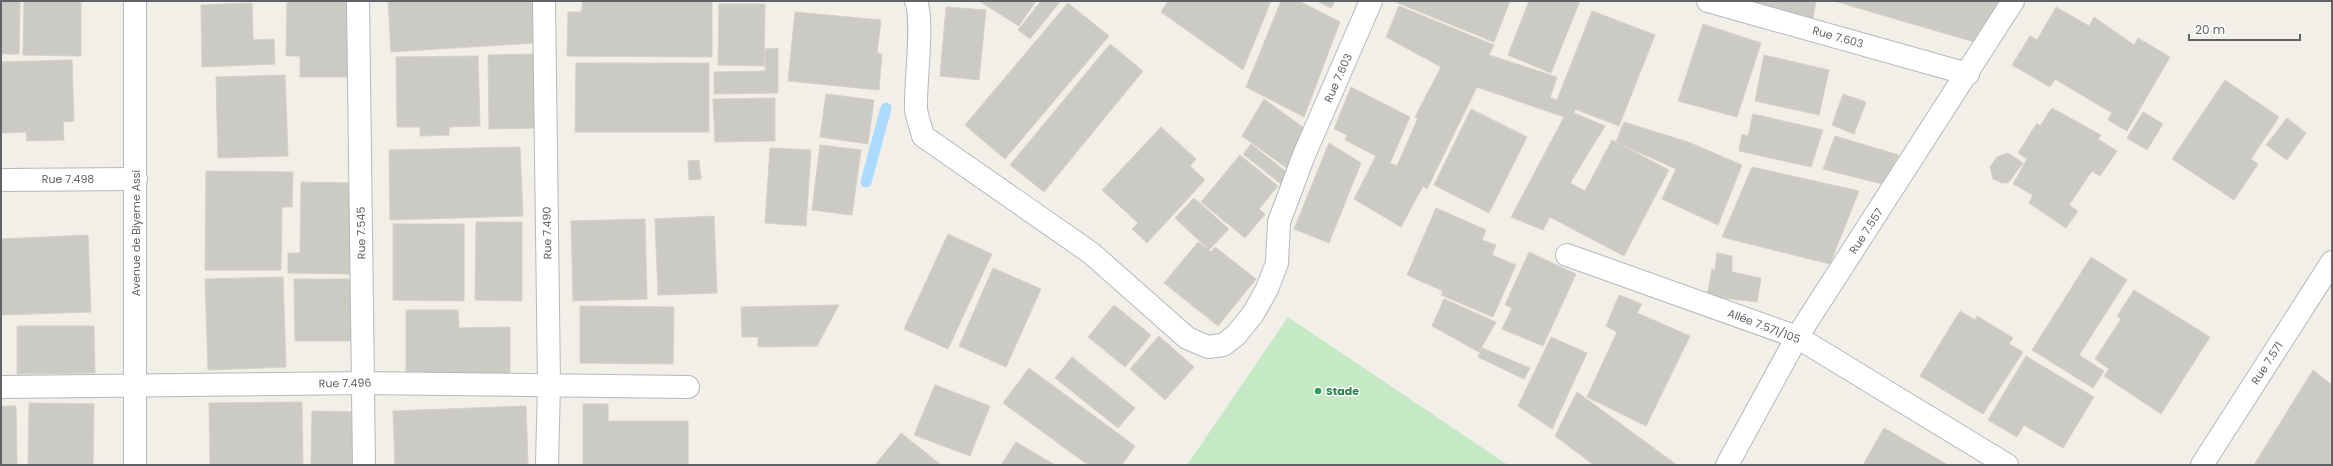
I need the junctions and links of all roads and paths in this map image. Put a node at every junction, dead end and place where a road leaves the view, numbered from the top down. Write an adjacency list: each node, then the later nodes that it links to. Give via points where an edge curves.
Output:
1 (135, 1): 9 (street, Avenue de Biyeme Assi)
2 (358, 1): 14 (street, Rue 7.545)
3 (544, 1): 15 (street, Rue 7.490)
4 (916, 1): 5 (street, Rue 7.603, via 916,110 923,136 1090,252 1187,338 1208,347 1223,345 1236,335 1253,314 1267,289 1277,263 1279,222 1304,155)
5 (1371, 1)
6 (1708, 1): 8 (street, Rue 7.603)
7 (2013, 1): 8 (street, Rue 7.557)
8 (1968, 74): 13 (street, Rue 7.557)
9 (136, 179): 10 (street, Rue 7.498); 16 (street, Avenue de Biyeme Assi)
10 (1, 180)
11 (1567, 255): 13 (street, Allée 7.571/105)
12 (2332, 262): 24 (street, Rue 7.571)
13 (1797, 337): 22 (street, Rue 7.557); 23 (street, Allée 7.571/105)
14 (363, 383): 15 (street, Rue 7.496); 16 (street, Rue 7.496); 20 (street, Rue 7.545)
15 (549, 384): 18 (street, Rue 7.496); 21 (street, Rue 7.490)
16 (136, 386): 17 (street, Rue 7.496); 19 (street, Avenue de Biyeme Assi)
17 (1, 387)
18 (688, 387)
19 (135, 465)
20 (364, 465)
21 (547, 465)
22 (1727, 465)
23 (2007, 465)
24 (2202, 465)

